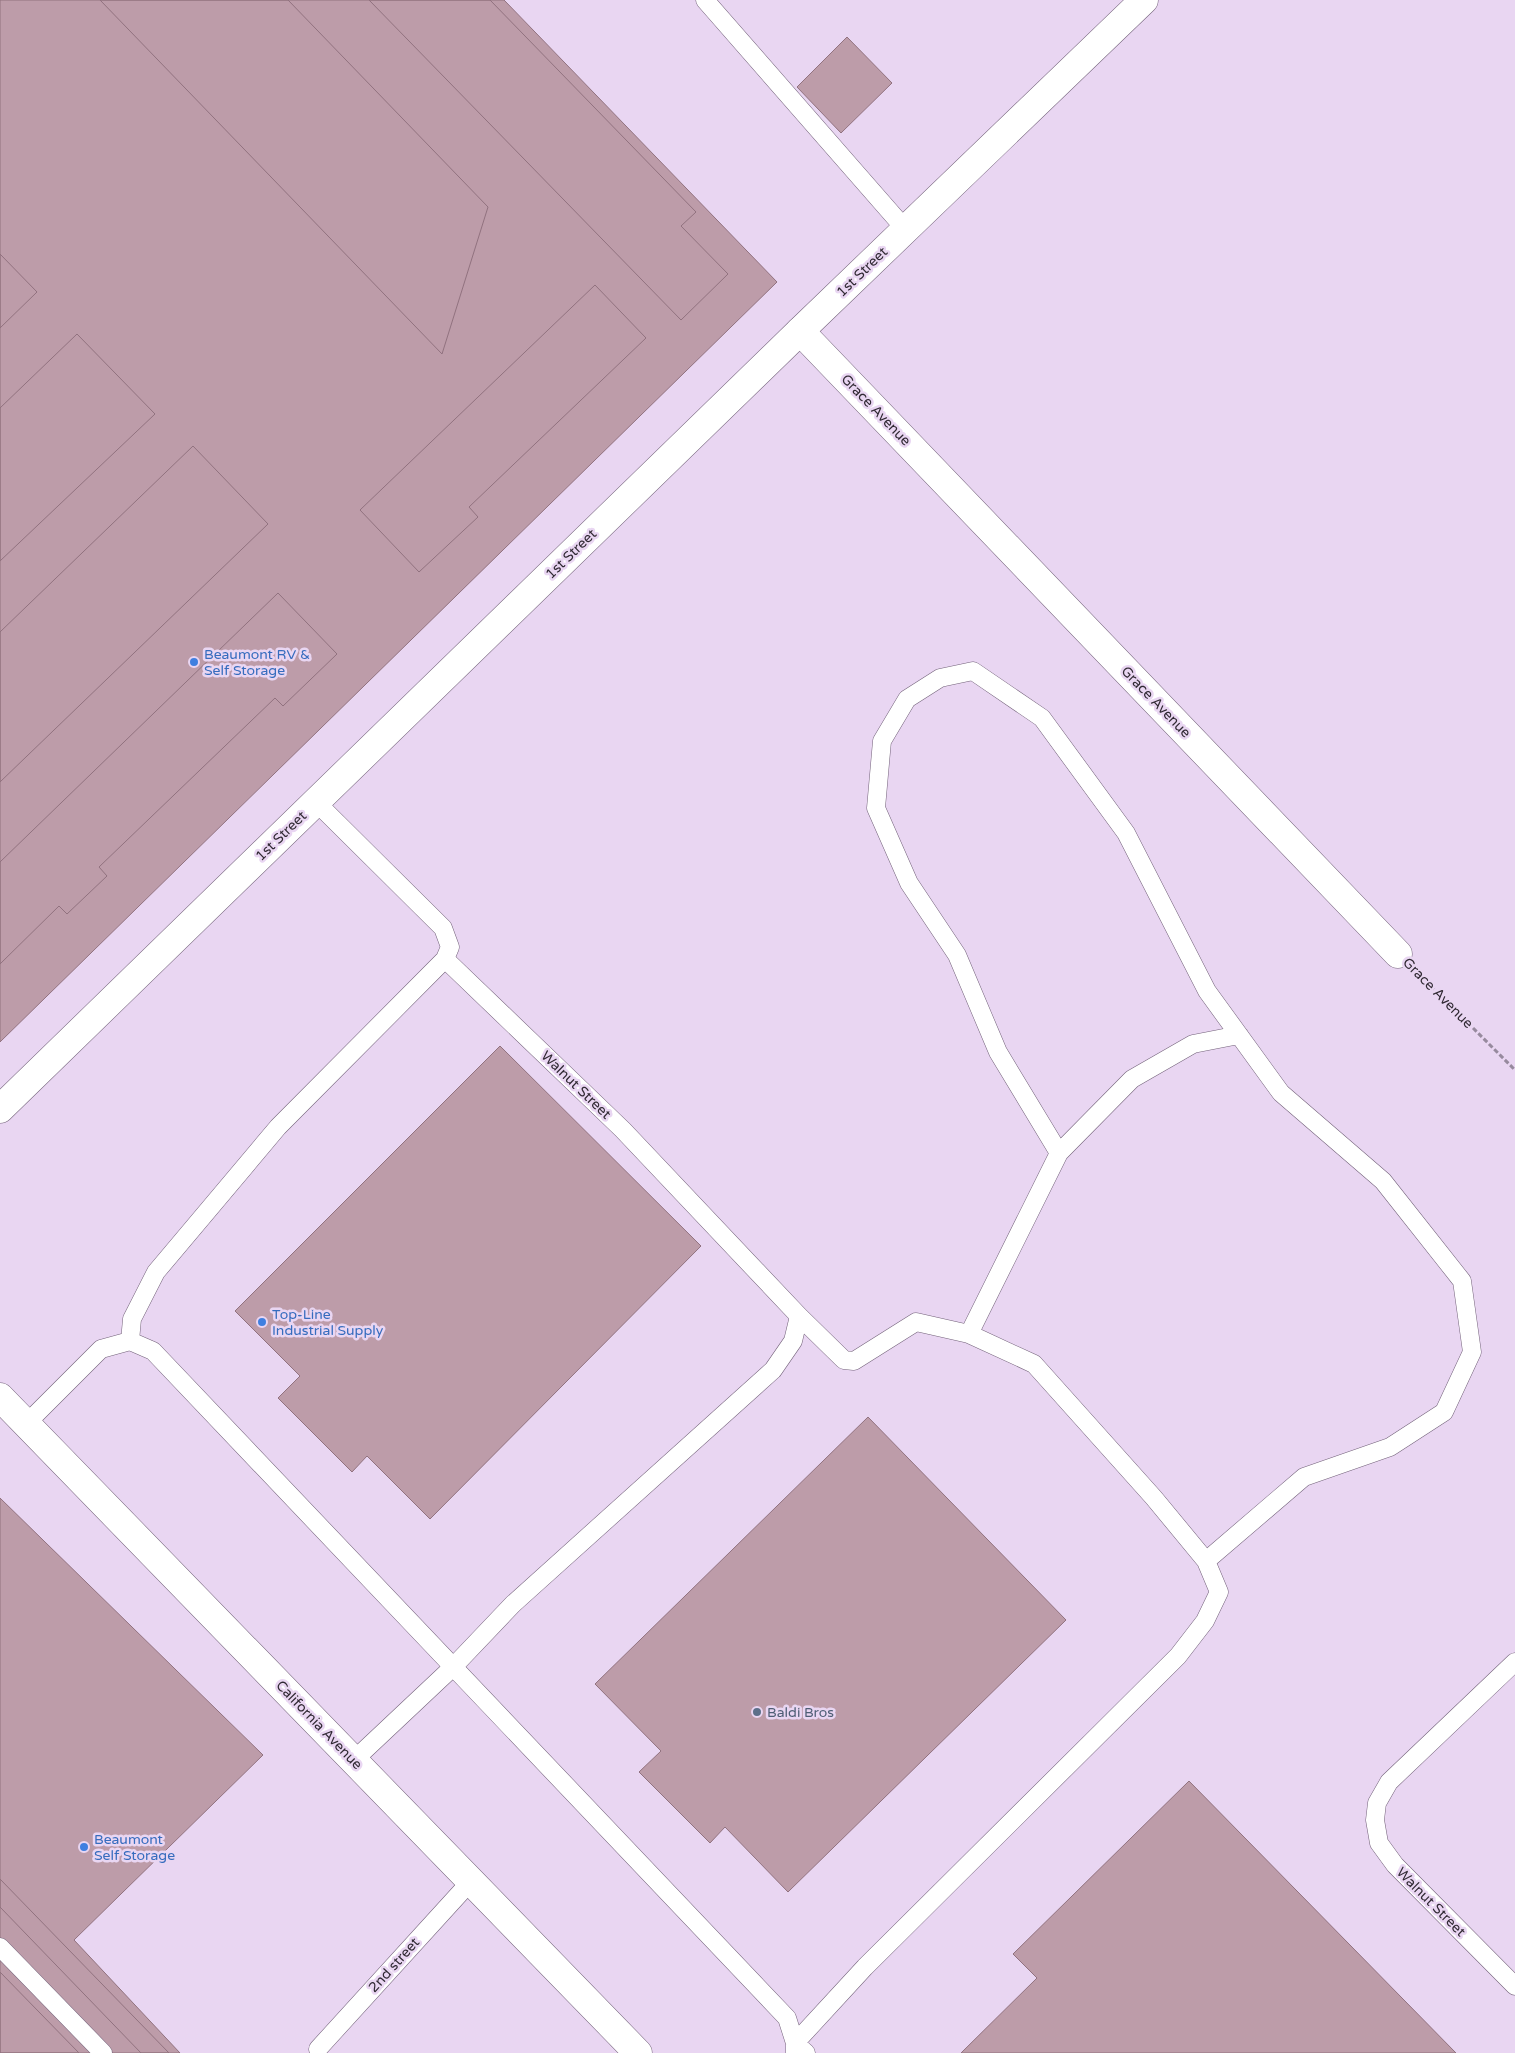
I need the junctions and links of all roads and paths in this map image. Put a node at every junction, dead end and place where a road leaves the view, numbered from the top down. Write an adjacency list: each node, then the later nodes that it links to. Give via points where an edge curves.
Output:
1 (705, 0): 3 (lane)
2 (1144, 0): 3 (street, 1st Street)
3 (906, 230): 4 (street, 1st Street)
4 (800, 331): 5 (street, 1st Street); 6 (street, Grace Avenue)
5 (316, 802): 7 (lane, via 443,928 450,946); 10 (street, 1st Street)
6 (1398, 954): 9 (path, Grace Avenue)
7 (445, 959): 12 (lane, Walnut Street, via 623,1130); 14 (lane, via 278,1127 156,1272 132,1320)
8 (1239, 1035): 11 (lane, via 1193,1044 1132,1079); 11 (lane, via 1206,991 1126,833 1042,718 973,671 940,678 907,699 882,741 876,808 909,883 957,955 998,1052); 17 (lane, via 1281,1093 1383,1181 1462,1281 1472,1352 1444,1412 1390,1447 1304,1477)
9 (1515, 1070)
10 (0, 1109)
11 (1059, 1153): 13 (lane)
12 (799, 1316): 13 (lane, Walnut Street, via 844,1360 854,1361 916,1322); 19 (lane, via 793,1341 773,1370 513,1604)
13 (969, 1334): 17 (lane, via 1034,1364)
14 (130, 1341): 16 (lane, via 100,1349); 19 (lane, via 153,1351)
15 (0, 1397): 16 (street, California Avenue)
16 (26, 1424): 20 (street, California Avenue)
17 (1206, 1561): 25 (lane, via 1218,1592 1206,1621 1178,1656 865,1967)
18 (1515, 1662): 23 (lane, Walnut Street, via 1389,1782 1377,1803 1375,1820 1379,1843 1395,1866)
19 (454, 1666): 20 (lane); 25 (lane, via 787,2018)
20 (353, 1761): 21 (street, California Avenue)
21 (471, 1882): 24 (lane, 2nd street); 27 (street, California Avenue)
22 (0, 1947): 26 (lane)
23 (1515, 1986)
24 (318, 2049)
25 (799, 2050)
26 (103, 2053)
27 (638, 2053)

